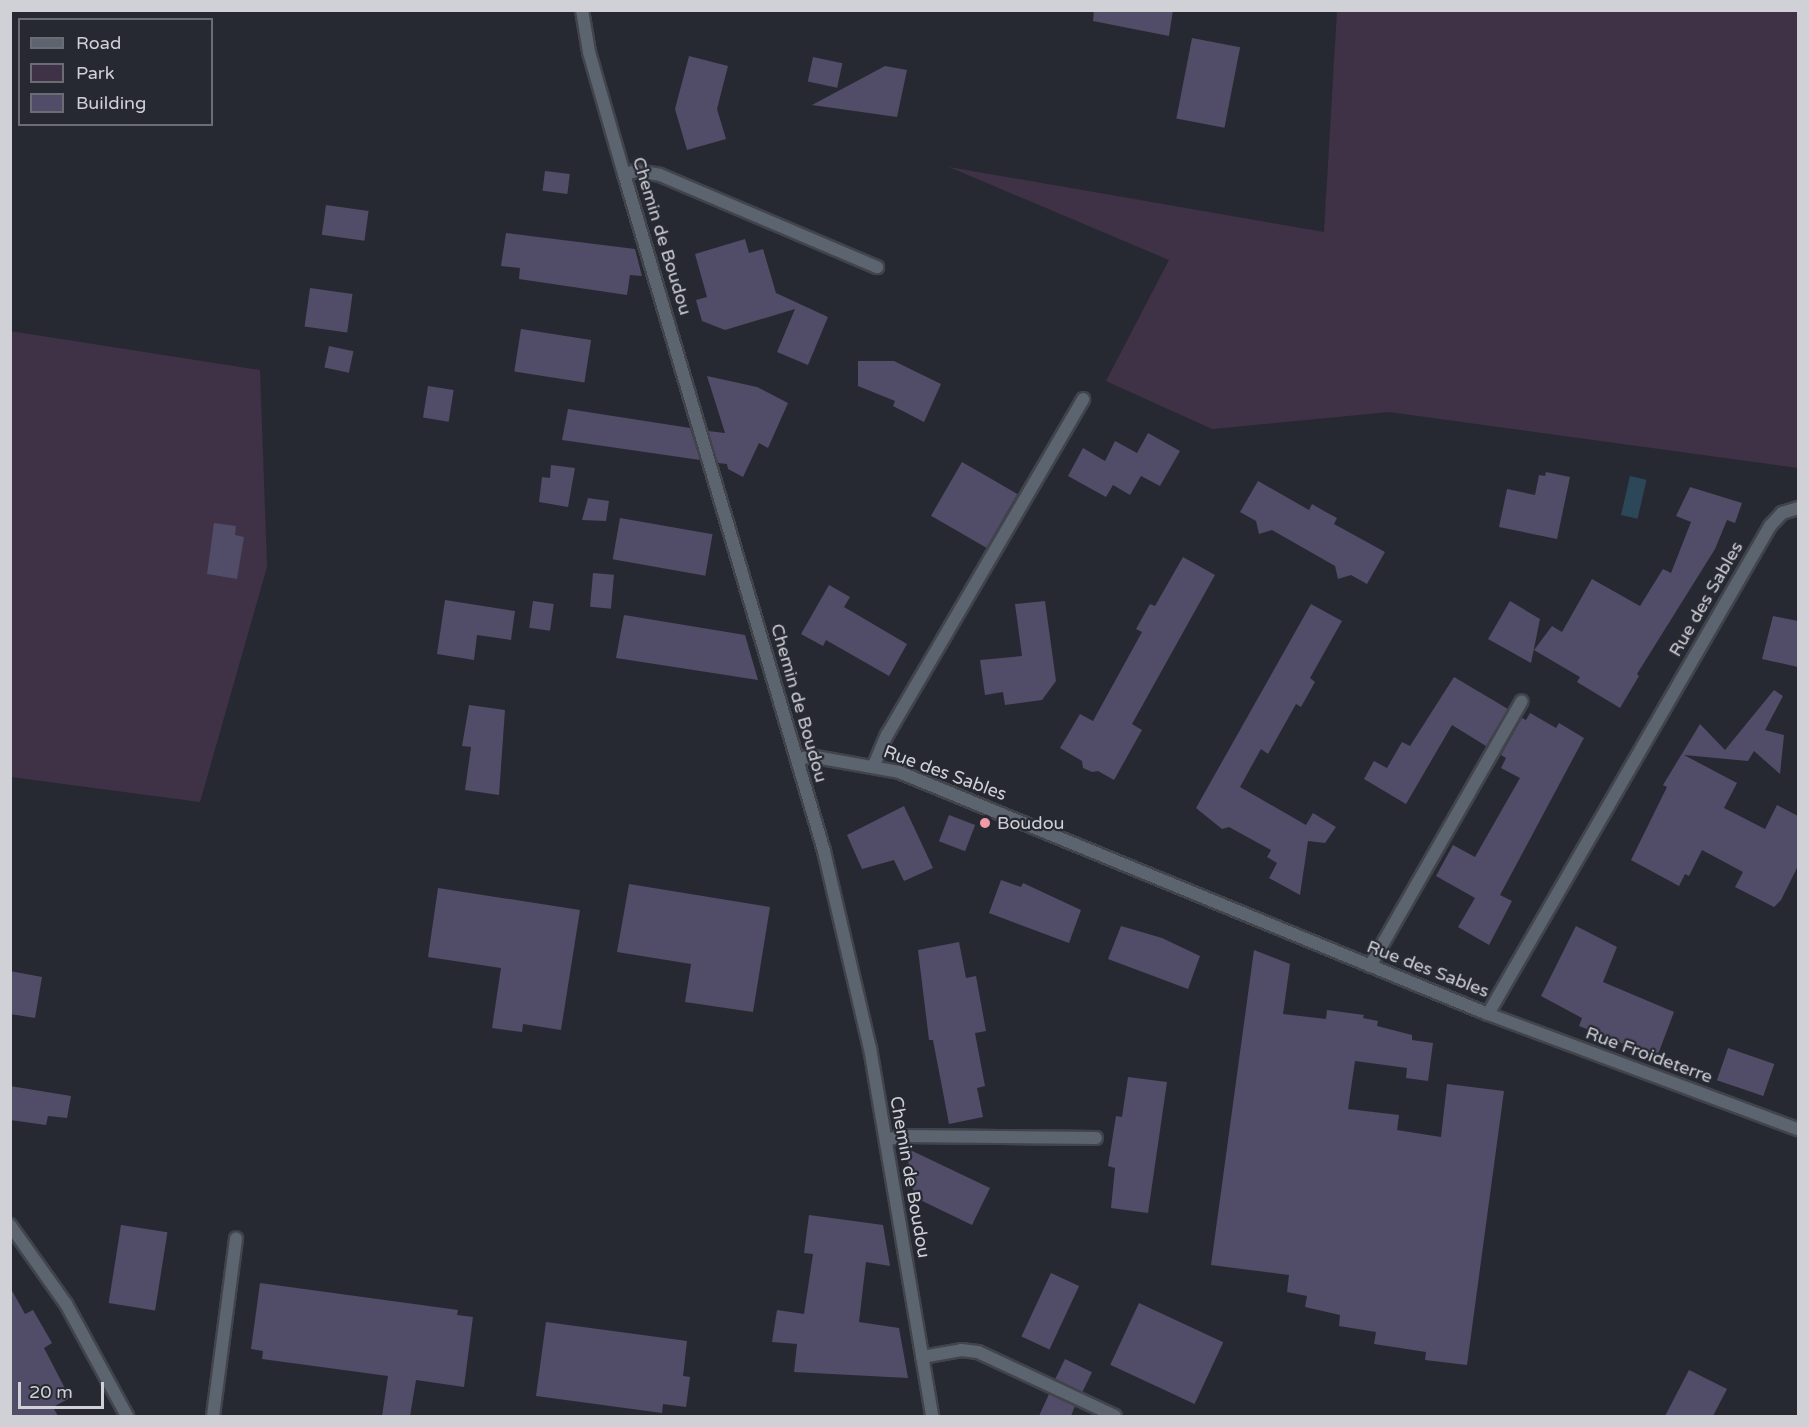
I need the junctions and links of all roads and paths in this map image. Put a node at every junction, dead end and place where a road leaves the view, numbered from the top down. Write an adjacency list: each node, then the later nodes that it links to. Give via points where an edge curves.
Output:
1 (582, 10): 2 (street, Chemin de Boudou, via 589,52)
2 (624, 174): 3 (street, via 636,171 660,175); 7 (street, Chemin de Boudou)
3 (877, 267)
4 (1083, 399): 8 (street, via 887,735)
5 (1798, 508): 10 (street, Rue des Sables, via 1782,513 1770,526)
6 (1522, 701): 9 (street)
7 (797, 760): 8 (street, Rue des Sables, via 810,756); 13 (street, Chemin de Boudou, via 857,982)
8 (874, 765): 9 (street, Rue des Sables, via 1050,831)
9 (1370, 966): 10 (street, Rue des Sables)
10 (1488, 1014): 11 (street, Rue Froideterre)
11 (1798, 1129)
12 (1096, 1138): 13 (street, via 904,1136)
13 (886, 1140): 16 (street, Chemin de Boudou)
14 (10, 1225): 17 (street, via 66,1304)
15 (236, 1238): 18 (street)
16 (922, 1357): 19 (street, Chemin de Boudou); 20 (street, via 961,1350 978,1352)
17 (127, 1416)
18 (213, 1416)
19 (932, 1416)
20 (1115, 1416)

